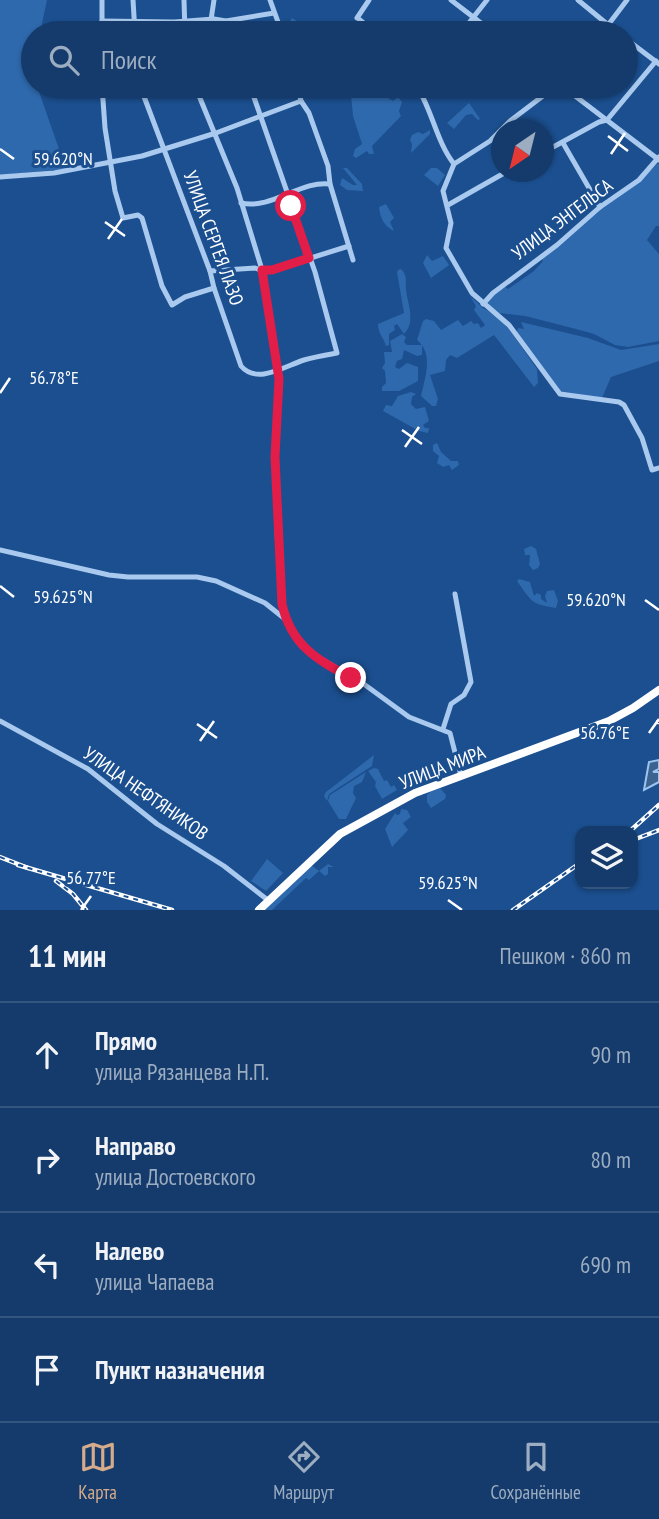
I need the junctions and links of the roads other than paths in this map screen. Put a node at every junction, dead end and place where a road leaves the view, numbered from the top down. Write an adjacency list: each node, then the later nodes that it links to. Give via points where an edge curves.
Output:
1 (102, 0): 15 (street)
2 (134, 0): 16 (street)
3 (184, 0): 13 (street)
4 (214, 0): 14 (street)
5 (270, 0): 11 (street)
6 (369, 0): 20 (street)
7 (451, 0): 12 (street)
8 (487, 0): 12 (street)
9 (578, 0): 23 (street)
10 (626, 0): 24 (street)
11 (274, 13): 18 (street); 19 (street)
12 (474, 18): 21 (street); 22 (street)
13 (184, 20): 14 (street); 16 (street)
14 (211, 20): 17 (street)
15 (102, 21): 16 (street)
16 (134, 21)
17 (218, 21)
18 (231, 21)
19 (277, 21)
20 (361, 21)
21 (471, 21)
22 (478, 21)
23 (603, 21)
24 (611, 21)
25 (638, 48): 26 (street)
26 (657, 62): 27 (street)
27 (638, 84)
28 (103, 98): 45 (street)
29 (145, 98): 43 (street, УЛИЦА СЕРГЕЯ ЛАЗО)
30 (200, 98): 40 (street)
31 (254, 98): 38 (street)
32 (300, 98): 37 (street)
33 (424, 98): 46 (street)
34 (540, 98): 46 (street, via 490,141)
35 (578, 98): 39 (street)
36 (626, 98): 39 (street)
37 (301, 101): 38 (street); 49 (street, via 324,153)
38 (261, 118): 40 (street); 50 (street)
39 (607, 120): 41 (street); 44 (street)
40 (216, 134): 43 (street); 51 (street)
41 (563, 143): 42 (street); 53 (street)
42 (554, 147)
43 (165, 150): 45 (street); 58 (street, УЛИЦА СЕРГЕЯ ЛАЗО)
44 (659, 159): 53 (street, УЛИЦА ЭНГЕЛЬСА, via 639,180)
45 (111, 161): 47 (street, via 54,173); 59 (street, via 122,218 142,218 172,305)
46 (454, 164): 52 (street, via 443,184)
47 (0, 177)
48 (491, 180): 52 (street)
49 (330, 184): 50 (street); 54 (street)
50 (289, 194): 51 (street, via 253,205); 55 (street)
51 (241, 203): 57 (street)
52 (447, 205): 60 (street, via 451,223 446,250)
53 (600, 207): 60 (street, УЛИЦА ЭНГЕЛЬСА)
54 (349, 246): 55 (street); 56 (street)
55 (309, 258): 57 (street); 61 (street, via 337,353)
56 (353, 260)
57 (262, 270): 58 (street); 61 (street)
58 (211, 271): 59 (street, УЛИЦА СЕРГЕЯ ЛАЗО)
59 (214, 288): 61 (street, УЛИЦА СЕРГЕЯ ЛАЗО, via 243,369)
60 (483, 304): 62 (street, via 509,324 560,394 624,405 652,470)
61 (278, 372): 65 (street, via 276,494)
62 (659, 468)
63 (0, 550): 65 (street, via 109,575 216,581 265,603)
64 (456, 594): 68 (street, via 471,686 451,704)
65 (285, 619): 68 (street, via 297,640 314,655 410,717)
66 (659, 690): 69 (highway, УЛИЦА МИРА, via 609,721)
67 (0, 721): 70 (street, УЛИЦА НЕФТЯНИКОВ, via 88,769 157,824)
68 (443, 729): 69 (street, via 453,737)
69 (461, 776): 70 (highway, УЛИЦА МИРА, via 415,793 351,827)
70 (269, 901): 71 (highway, УЛИЦА МИРА)
71 (259, 910)

